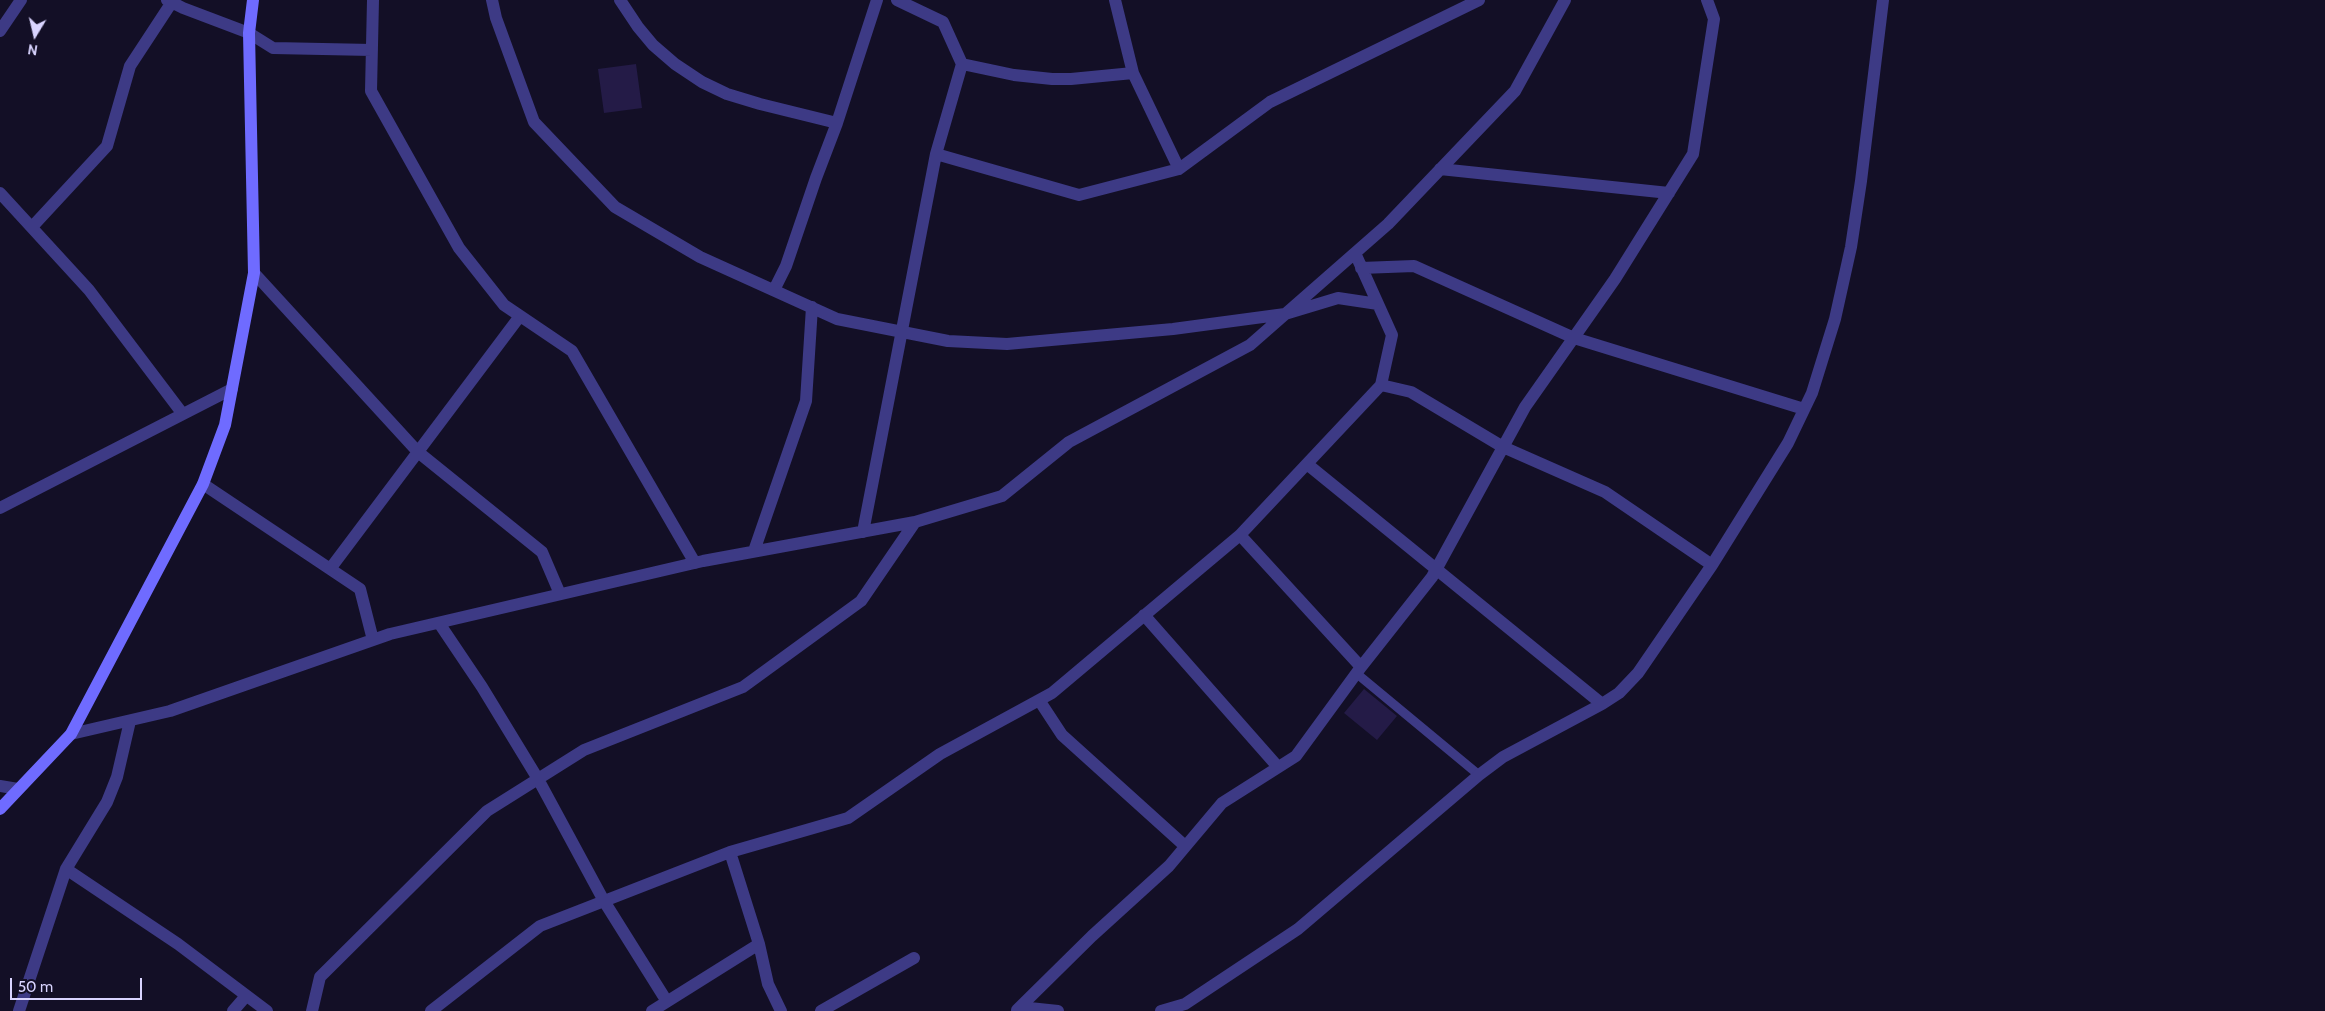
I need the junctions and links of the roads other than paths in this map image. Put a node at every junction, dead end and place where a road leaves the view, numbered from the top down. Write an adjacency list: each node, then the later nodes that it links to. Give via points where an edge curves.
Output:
1 (21, 0): 14 (street)
2 (253, 0): 15 (street)
3 (373, 0): 16 (street)
4 (492, 0): 29 (street, via 534,122 615,207 700,257)
5 (620, 0): 19 (street, via 653,45 702,82 760,104)
6 (877, 0): 19 (street)
7 (897, 0): 17 (street, via 943,22)
8 (1115, 0): 18 (street)
9 (1479, 0): 21 (street, via 1270,102)
10 (1565, 0): 22 (street, via 1515,91)
11 (1707, 0): 24 (street, via 1714,19 1693,154)
12 (1883, 0): 38 (street, via 1851,247 1835,318)
13 (169, 1): 15 (street); 25 (street, via 130,66 108,146)
14 (0, 31)
15 (249, 34): 16 (street, via 273,48); 28 (street)
16 (372, 50): 33 (street, via 371,91 459,248 504,305)
17 (962, 64): 18 (street, via 1052,79); 20 (street)
18 (1133, 73): 21 (street)
19 (838, 123): 29 (street, via 786,266)
20 (936, 154): 21 (street, via 1079,195); 34 (street)
21 (1179, 169)
22 (1440, 170): 24 (street); 26 (street, via 1388,224)
23 (0, 193): 25 (street)
24 (1669, 193): 35 (street)
25 (32, 227): 39 (street, via 89,290)
26 (1354, 253): 27 (street); 32 (street)
27 (1361, 268): 30 (street); 35 (street, via 1414,266)
28 (254, 273): 37 (street); 41 (street)
29 (774, 290): 31 (street)
30 (1378, 304): 32 (street, via 1338,298); 36 (street, via 1392,335)
31 (812, 308): 34 (street, via 837,319); 48 (street, via 806,401)
32 (1285, 314): 34 (street, via 1173,329 1007,344 948,341); 45 (street, via 1250,344 1069,442 1002,496)
33 (520, 316): 41 (street); 49 (street, via 572,351)
34 (900, 332): 46 (street)
35 (1574, 338): 38 (street); 40 (street, via 1526,407)
36 (1381, 386): 40 (street, via 1411,392); 42 (street)
37 (232, 389): 39 (street); 43 (street, via 225,425)
38 (1804, 409): 50 (street, via 1788,443)
39 (182, 413): 44 (street)
40 (1503, 447): 50 (street, via 1604,492); 51 (street)
41 (418, 452): 52 (street); 53 (street, via 542,552)
42 (1307, 464): 47 (street); 51 (street)
43 (203, 484): 52 (street); 61 (street)
44 (0, 508)
45 (915, 522): 46 (street); 64 (street, via 861,601 743,687 584,750)
46 (863, 532): 48 (street)
47 (1240, 535): 54 (street); 57 (street)
48 (754, 551): 49 (street)
49 (695, 563): 53 (street)
50 (1712, 565): 59 (street, via 1638,673 1619,693)
51 (1436, 568): 57 (street); 59 (street)
52 (330, 569): 56 (street, via 360,589)
53 (560, 594): 55 (street)
54 (1144, 615): 58 (street, via 1052,693); 62 (street)
55 (439, 623): 56 (street); 64 (street)
56 (374, 640): 60 (street, via 211,698)
57 (1358, 670): 62 (street, via 1296,756); 63 (lane)
58 (1039, 700): 68 (street, via 1062,735); 69 (street, via 940,754 848,818)
59 (1602, 704): 63 (street, via 1503,758)
60 (130, 721): 61 (street); 70 (street, via 117,778 107,802)
61 (71, 734): 66 (street)
62 (1278, 767): 68 (street, via 1222,803)
63 (1479, 775): 86 (street, via 1298,928 1184,1004)
64 (538, 779): 71 (street); 80 (street, via 488,811 320,977)
65 (0, 786): 66 (street)
66 (18, 789): 67 (street)
67 (0, 809)
68 (1186, 846): 76 (street, via 1169,866)
69 (730, 852): 71 (street); 72 (street)
70 (66, 869): 74 (street, via 178,944); 77 (street)
71 (604, 901): 75 (street); 81 (street, via 540,926)
72 (759, 944): 75 (street); 83 (street, via 768,984)
73 (914, 958): 84 (street)
74 (246, 996): 78 (street); 79 (street)
75 (666, 1000): 82 (street)
76 (1018, 1009): 85 (street)
77 (20, 1011)
78 (233, 1011)
79 (267, 1011)
80 (312, 1011)
81 (431, 1011)
82 (652, 1011)
83 (781, 1011)
84 (822, 1011)
85 (1058, 1011)
86 (1161, 1011)

